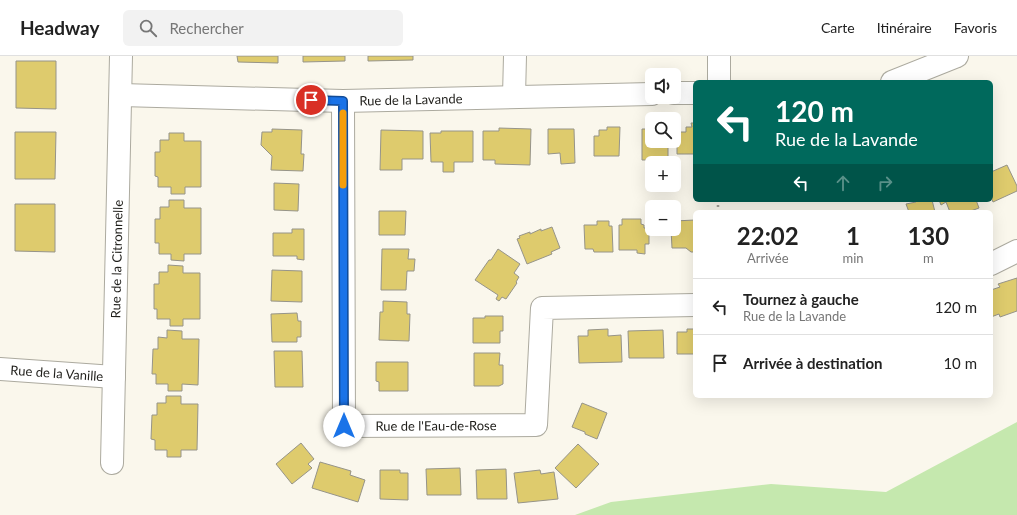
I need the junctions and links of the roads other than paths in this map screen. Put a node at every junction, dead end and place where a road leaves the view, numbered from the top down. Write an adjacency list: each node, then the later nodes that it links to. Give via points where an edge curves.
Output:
1 (121, 56): 10 (street, Rue de la Citronnelle)
2 (515, 56): 11 (street)
3 (719, 56): 5 (street)
4 (957, 56): 6 (street)
5 (718, 80)
6 (897, 80)
7 (681, 93): 8 (street)
8 (693, 93)
9 (645, 94): 11 (street, Rue de la Lavande)
10 (121, 95): 12 (street, Rue de la Lavande); 17 (street, Rue de la Citronnelle)
11 (514, 96): 12 (street, Rue de la Lavande)
12 (343, 101): 15 (street, Rue de l'Eau-de-Rose, via 344,426 536,424 542,308)
13 (1017, 252): 14 (street)
14 (993, 263)
15 (693, 305)
16 (0, 369): 17 (street, Rue de la Vanille)
17 (114, 377): 18 (street, Rue de la Citronnelle)
18 (112, 463)

